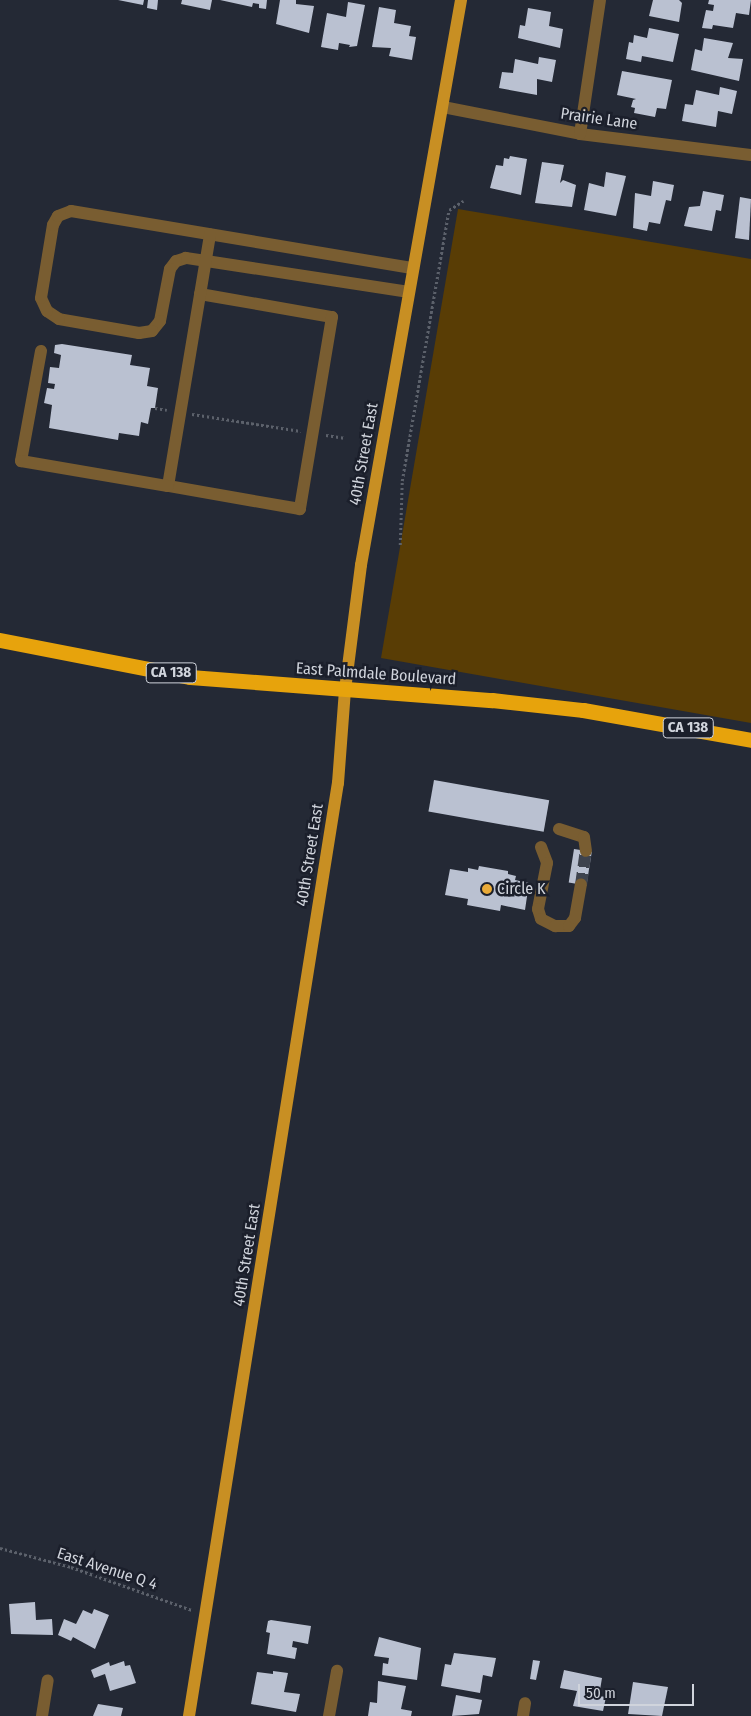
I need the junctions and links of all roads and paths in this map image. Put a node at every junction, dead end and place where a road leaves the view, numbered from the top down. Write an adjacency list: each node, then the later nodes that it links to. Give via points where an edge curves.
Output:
1 (461, 0): 3 (main road, 40th Street East)
2 (600, 0): 4 (street)
3 (444, 108): 4 (street, Prairie Lane); 9 (main road, 40th Street East)
4 (580, 134): 5 (street, Prairie Lane)
5 (751, 155)
6 (463, 201): 18 (path, via 449,210 402,481)
7 (210, 234): 8 (street); 8 (street, via 71,211 58,216 52,225 41,298 47,311 59,319 139,333 152,331 160,321 170,268 176,261 186,258); 9 (street)
8 (206, 259): 10 (street); 11 (street)
9 (413, 268): 10 (main road, 40th Street East)
10 (409, 292): 20 (main road, 40th Street East, via 361,565)
11 (200, 294): 14 (street); 15 (street, via 332,317)
12 (41, 351): 17 (street, via 22,461)
13 (155, 408): 14 (path)
14 (180, 412): 15 (path); 17 (street)
15 (313, 433): 16 (path); 17 (street, via 300,509)
16 (344, 438)
17 (168, 486)
18 (400, 545)
19 (0, 640): 20 (highway, East Palmdale Boulevard / CA 138, via 190,677)
20 (345, 690): 21 (highway, East Palmdale Boulevard / CA 138, via 583,710); 27 (main road, 40th Street East, via 338,783)
21 (751, 740)
22 (559, 829): 24 (street, via 584,837)
23 (541, 847): 25 (street, via 547,863 538,909 541,919 555,926 569,926 575,918)
24 (586, 851)
25 (581, 885)
26 (0, 1548): 27 (path, East Avenue Q 4, via 71,1567)
27 (206, 1614): 32 (main road, 40th Street East)
28 (337, 1671): 33 (street)
29 (48, 1680): 31 (street)
30 (525, 1703): 34 (street)
31 (42, 1716)
32 (190, 1716)
33 (329, 1716)
34 (523, 1716)

